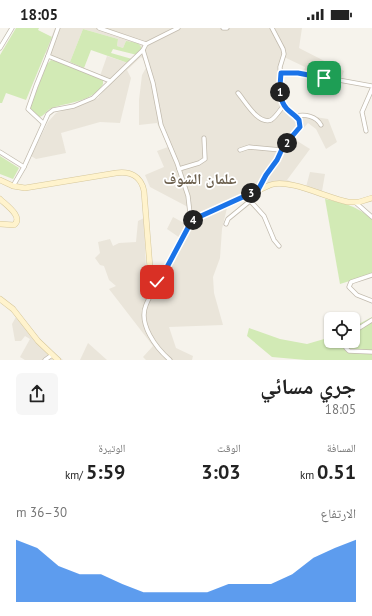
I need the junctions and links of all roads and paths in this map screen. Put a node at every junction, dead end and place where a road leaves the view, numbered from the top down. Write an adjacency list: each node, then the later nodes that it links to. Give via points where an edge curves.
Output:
1 (12, 28): 9 (street)
2 (58, 28): 11 (street)
3 (99, 28): 8 (street)
4 (178, 28): 8 (street)
5 (223, 28): 6 (street)
6 (227, 28)
7 (272, 28): 12 (street, via 284,54)
8 (146, 44): 10 (street)
9 (0, 48)
10 (143, 50): 13 (street); 27 (street, via 153,83 161,125)
11 (48, 56): 13 (street); 19 (street, via 28,107)
12 (281, 73): 14 (street, via 311,75); 17 (street, via 280,95)
13 (110, 81): 19 (street, via 89,100 50,112)
14 (372, 86)
15 (372, 89): 21 (street, via 362,112)
16 (238, 93): 17 (street, via 257,118 274,118)
17 (284, 106): 18 (street)
18 (296, 116): 20 (street, via 314,118); 24 (street, via 301,122 300,127)
19 (43, 123): 26 (street)
20 (321, 125)
21 (366, 131)
22 (204, 138): 27 (street, via 205,159)
23 (240, 150): 24 (street, via 249,147)
24 (281, 150): 30 (street)
25 (0, 152): 26 (street)
26 (24, 167): 29 (street)
27 (179, 169): 37 (street, via 189,201)
28 (0, 180): 29 (street)
29 (13, 186): 41 (street, via 28,188 120,172 135,175 142,183 145,194 150,268)
30 (258, 190): 31 (street); 35 (street, via 284,183 338,200)
31 (245, 195): 34 (street); 37 (street)
32 (372, 198): 35 (street)
33 (0, 199): 38 (street, via 15,214 17,223)
34 (250, 201): 39 (street, via 228,219); 40 (street, via 264,216)
35 (355, 202): 36 (street)
36 (372, 217)
37 (191, 222): 41 (street, via 166,269)
38 (0, 224)
39 (226, 224)
40 (279, 246)
41 (160, 274): 52 (street, via 145,308 144,318 156,345)
42 (372, 275): 44 (street, via 351,282 349,287 357,295)
43 (0, 299): 49 (street)
44 (372, 301)
45 (372, 320): 46 (street)
46 (360, 328)
47 (346, 348): 48 (street, via 349,351)
48 (372, 352)
49 (52, 354): 50 (street); 51 (street)
50 (45, 360)
51 (58, 360)
52 (170, 360)

